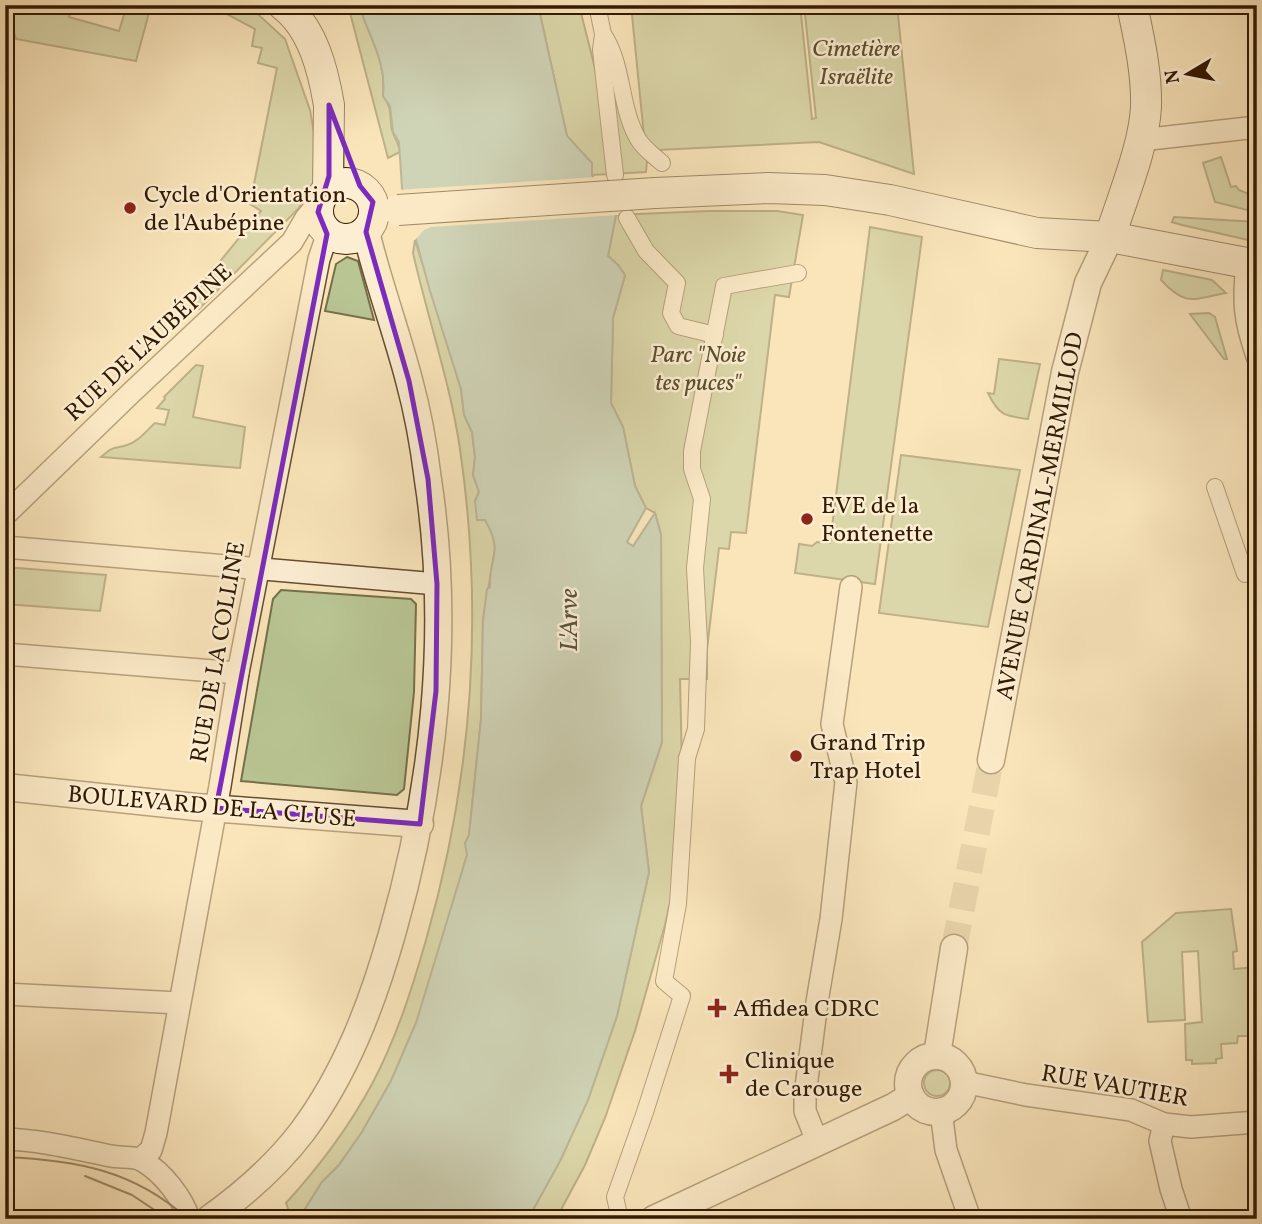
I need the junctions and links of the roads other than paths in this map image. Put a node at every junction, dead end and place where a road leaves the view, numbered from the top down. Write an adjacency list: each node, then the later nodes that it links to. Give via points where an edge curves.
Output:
1 (283, 5): 5 (main road, via 302,26 314,50)
2 (597, 5): 4 (street)
3 (1132, 5): 7 (main road, via 1145,71 1146,108)
4 (603, 34): 8 (street, via 612,47 627,115 639,141); 9 (street)
5 (329, 106): 10 (main road); 11 (main road)
6 (1257, 127): 7 (street)
7 (1140, 140): 15 (main road)
8 (662, 163)
9 (615, 175)
10 (360, 186): 11 (main road, via 341,183); 12 (main road)
11 (323, 196): 14 (main road, via 319,220); 21 (street, RUE DE L'AUBÉPINE, via 292,242)
12 (379, 218): 14 (main road, via 357,238 347,240); 15 (main road, bridge, via 655,193 768,188 825,190 890,200 1037,233); 25 (street, via 374,267 409,381 428,479)
13 (627, 218): 18 (street, via 646,251 677,283 671,313 678,326)
14 (328, 233): 23 (street, RUE DE LA COLLINE, via 319,258)
15 (1110, 237): 16 (main road); 29 (street, AVENUE CARDINAL-MERMILLOD, via 1088,282 1065,372)
16 (1252, 264): 19 (street, via 1243,304)
17 (798, 273): 18 (street, via 724,286)
18 (715, 335): 47 (street, via 692,451 692,469 702,499 695,568 699,642 696,729 687,758 678,904 664,981 682,996 615,1197)
19 (1257, 356)
20 (1215, 487): 24 (street)
21 (5, 515)
22 (5, 547): 23 (street)
23 (259, 567): 25 (street); 28 (street, RUE DE LA COLLINE)
24 (1245, 574)
25 (437, 584): 32 (street, via 436,691)
26 (851, 587): 43 (street, via 832,724 846,782 805,1096)
27 (5, 654): 28 (street)
28 (238, 673): 31 (street, RUE DE LA COLLINE)
29 (991, 760)
30 (5, 787): 31 (street, BOULEVARD DE LA CLUSE)
31 (216, 808): 32 (street, BOULEVARD DE LA CLUSE); 35 (street, RUE DE LA COLLINE)
32 (420, 824): 46 (street, via 383,967 341,1072 282,1157)
33 (954, 948): 36 (street)
34 (5, 994): 35 (street)
35 (179, 1003): 44 (street, RUE DE LA COLLINE, via 156,1133 151,1150)
36 (937, 1055): 37 (street, via 956,1063); 38 (street, via 925,1057 909,1073)
37 (964, 1082): 39 (street, via 957,1103); 41 (street, RUE VAUTIER, via 1026,1096 1131,1110)
38 (911, 1096): 39 (street, via 924,1109); 43 (street)
39 (941, 1111): 49 (street, via 946,1150)
40 (1257, 1122): 41 (street, RUE VAUTIER, via 1191,1127)
41 (1164, 1124): 50 (street, via 1160,1141 1163,1160)
42 (5, 1139): 44 (street)
43 (817, 1141): 48 (street)
44 (140, 1159): 45 (street, via 164,1180 185,1206)
45 (189, 1219)
46 (209, 1219)
47 (620, 1219)
48 (654, 1219)
49 (970, 1219)
50 (1181, 1219)

